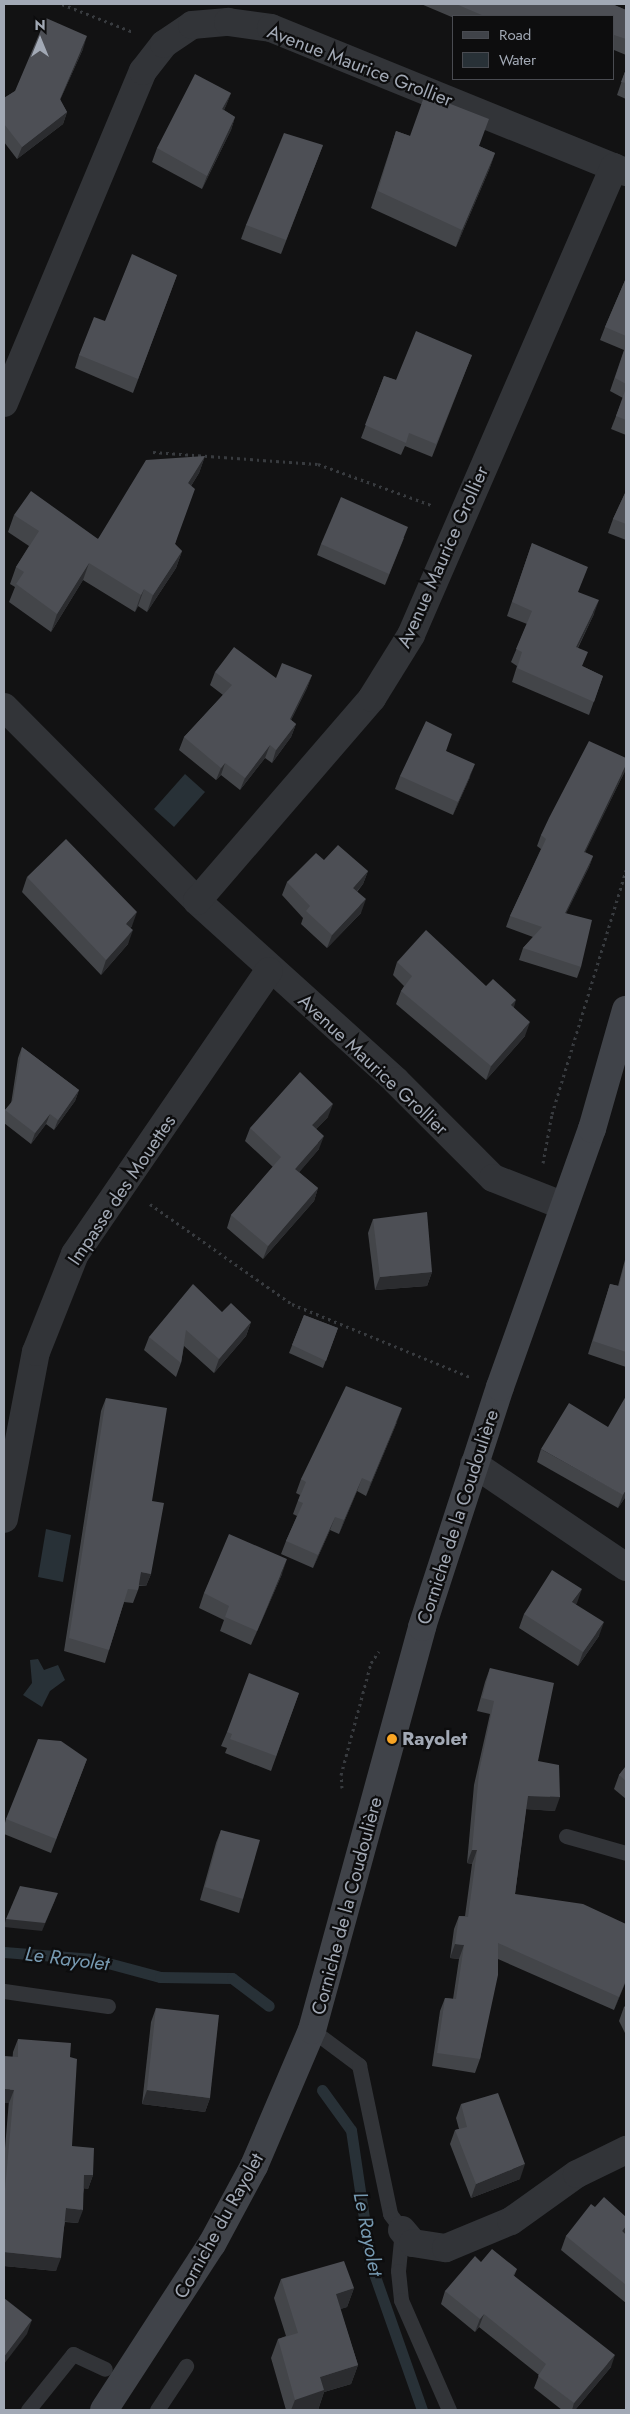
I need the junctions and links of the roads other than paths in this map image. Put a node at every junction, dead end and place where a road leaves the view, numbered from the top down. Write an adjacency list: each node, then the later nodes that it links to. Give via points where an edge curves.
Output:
1 (620, 170): 2 (street, Avenue Maurice Grollier, via 271,28 228,22 192,24 164,44 143,72); 4 (street, Avenue Maurice Grollier, via 411,635 372,698)
2 (4, 403)
3 (4, 707): 4 (street, Avenue Maurice Grollier)
4 (197, 901): 5 (street, Avenue Maurice Grollier)
5 (270, 971): 7 (street, Avenue Maurice Grollier, via 396,1081 493,1178); 9 (street, Impasse des Mouettes, via 125,1186 75,1254 36,1352)
6 (626, 1010): 7 (main road, Corniche de la Coudoulière)
7 (564, 1206): 8 (main road, Corniche de la Coudoulière)
8 (474, 1464): 10 (street); 15 (main road, Corniche de la Coudoulière, via 422,1627)
9 (4, 1519)
10 (626, 1568)
11 (566, 1836): 12 (lane)
12 (626, 1854)
13 (4, 1991): 14 (lane)
14 (108, 2006)
15 (312, 2030): 17 (lane, via 358,2065 390,2214); 21 (main road, Corniche du Rayolet, via 254,2166 217,2236)
16 (626, 2150): 17 (street, via 577,2174 511,2221 446,2248 413,2244)
17 (402, 2230): 23 (lane, via 398,2271 401,2300)
18 (186, 2366): 22 (lane)
19 (105, 2369): 20 (lane, via 73,2354)
20 (28, 2410)
21 (104, 2410)
22 (157, 2410)
23 (449, 2410)

